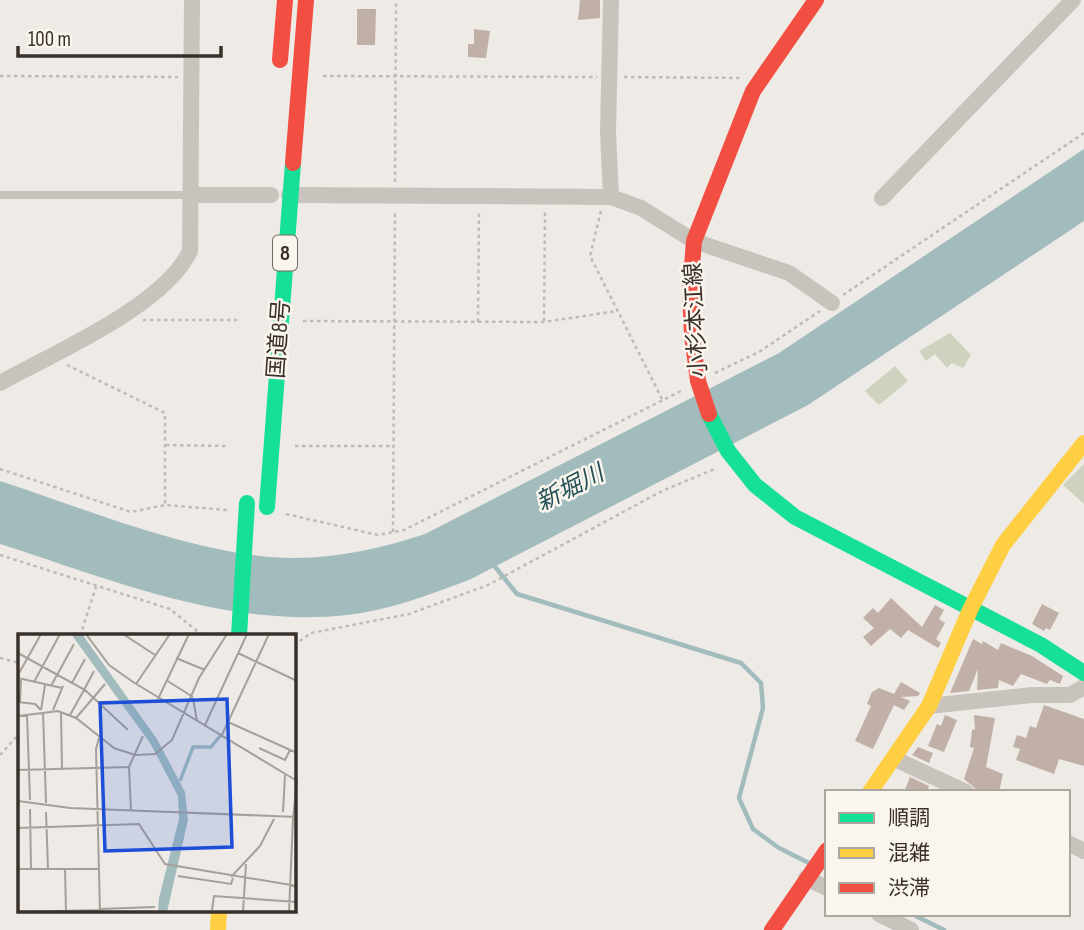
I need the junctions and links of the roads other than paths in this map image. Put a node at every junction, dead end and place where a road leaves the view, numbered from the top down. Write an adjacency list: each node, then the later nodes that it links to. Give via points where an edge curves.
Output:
1 (192, 0): 9 (street)
2 (285, 0): 7 (main road)
3 (306, 0): 11 (main road, 国道8号 / 8)
4 (611, 0): 12 (street)
5 (816, 0): 14 (main road, 小杉本江線, via 753,90)
6 (1073, 0): 13 (street)
7 (279, 84)
8 (0, 195): 9 (lane)
9 (191, 195): 10 (street); 16 (street, via 190,251 182,268 126,313)
10 (271, 195)
11 (289, 195): 12 (street); 19 (main road, 国道8号 / 8)
12 (608, 197): 14 (street, via 641,208)
13 (882, 198)
14 (694, 241): 15 (street, via 789,273); 20 (main road, 小杉本江線, via 690,291 699,385 732,457 755,485 795,516)
15 (832, 303)
16 (0, 383)
17 (1084, 443): 20 (main road, via 1003,545)
18 (248, 496): 21 (main road, bridge)
19 (267, 513)
20 (970, 610): 22 (main road, 小杉本江線, via 1041,645); 24 (main road)
21 (239, 634)
22 (1084, 673)
23 (1084, 687): 24 (street, via 1070,695)
24 (929, 706): 25 (main road)
25 (895, 759): 26 (main road); 27 (street)
26 (872, 790)
27 (962, 790)
28 (825, 852): 29 (main road)
29 (806, 878): 30 (street); 34 (main road)
30 (825, 887)
31 (219, 912): 33 (main road)
32 (883, 916): 35 (street)
33 (218, 930)
34 (772, 930)
35 (911, 930)

